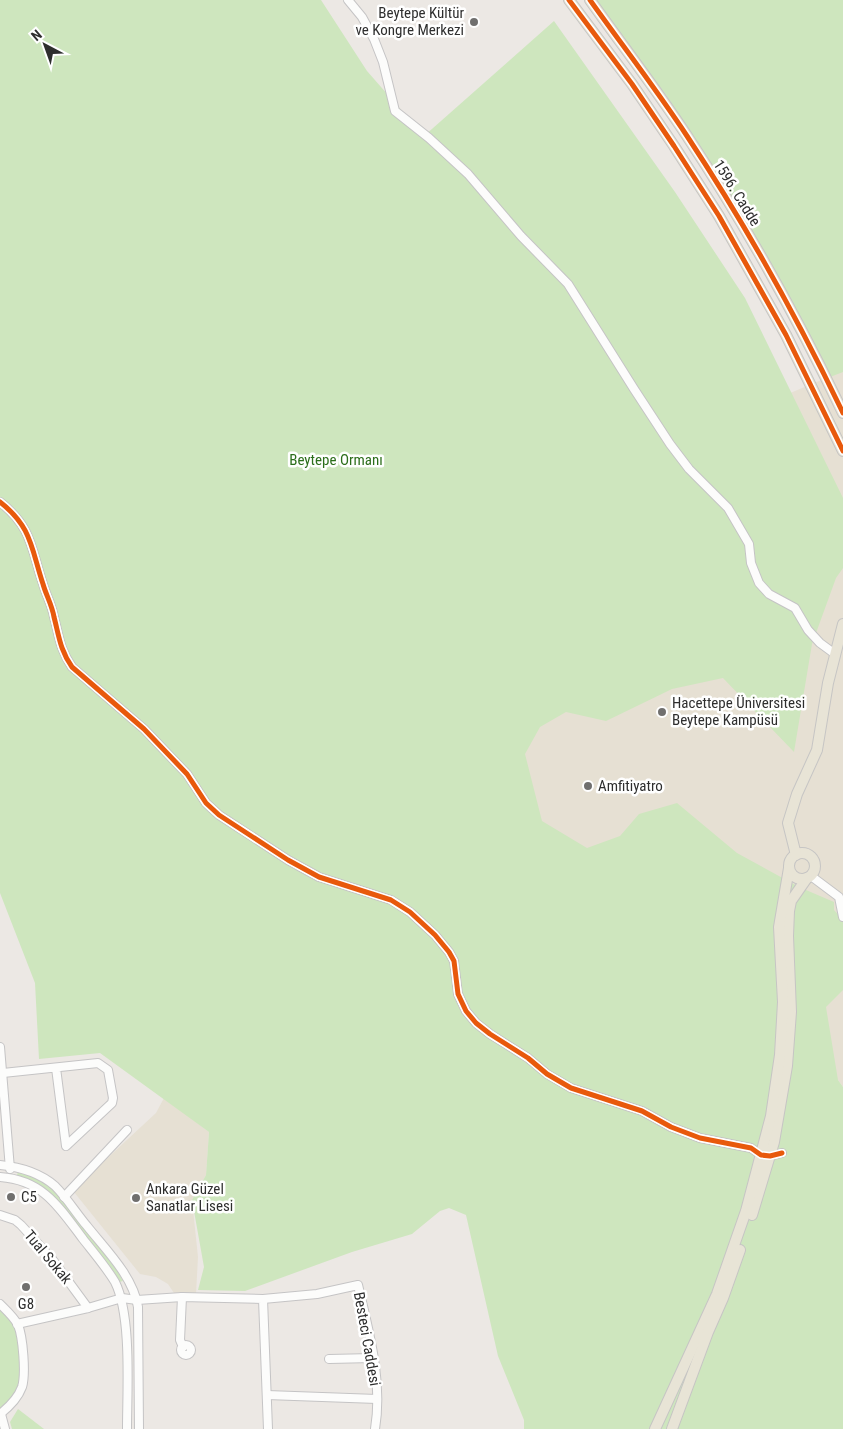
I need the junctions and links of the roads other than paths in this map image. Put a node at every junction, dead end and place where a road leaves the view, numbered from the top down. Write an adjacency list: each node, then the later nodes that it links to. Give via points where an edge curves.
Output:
1 (348, 0): 8 (street, via 362,16 374,39 395,111 468,174 568,284 670,444 689,469 728,508 749,544 758,583 769,594 795,608 808,630)
2 (569, 0): 5 (main road, 1596. Cadde, via 632,84 719,216 786,335)
3 (590, 0): 4 (main road, 1596. Cadde, via 666,105 732,208 800,327)
4 (843, 413)
5 (843, 451)
6 (0, 502): 19 (street, via 14,512 25,528 54,614 60,645 72,667 148,734 187,774 218,815 319,877 391,900 410,912 449,952 454,961 458,994 476,1023 547,1074 571,1088 642,1111 700,1138)
7 (843, 624): 8 (main road)
8 (834, 654): 9 (main road, via 817,750 788,823)
9 (796, 855): 10 (main road); 11 (main road, via 804,853 814,860 815,869)
10 (789, 868): 11 (main road, via 795,877); 19 (main road, via 779,927 783,1002 780,1055)
11 (809, 877): 12 (street); 19 (main road, via 791,901 789,910 788,1057)
12 (841, 896): 13 (street)
13 (843, 917)
14 (0, 1047): 15 (street)
15 (1, 1068): 16 (street); 17 (street)
16 (56, 1068): 16 (street, via 65,1136 66,1146 108,1109 113,1098 108,1070 102,1065)
17 (3, 1126): 21 (street)
18 (127, 1130): 23 (street)
19 (767, 1151): 43 (main road, via 717,1294); 44 (main road, via 723,1298)
20 (0, 1166): 21 (street)
21 (10, 1166): 22 (street); 23 (street, via 42,1177)
22 (4, 1178): 26 (street, via 31,1185 55,1202 112,1277)
23 (64, 1197): 28 (street, via 125,1275)
24 (0, 1215): 30 (street, Tual Sokak, via 21,1224)
25 (182, 1297): 27 (street); 28 (street); 32 (street, via 180,1340)
26 (122, 1298): 28 (street); 30 (street); 39 (street)
27 (263, 1299): 33 (street, Besteci Caddesi, via 317,1294 358,1285); 35 (street)
28 (137, 1300): 40 (street)
29 (0, 1304): 31 (street)
30 (88, 1308): 31 (street)
31 (17, 1324): 37 (street, via 24,1363 22,1386 12,1405)
32 (183, 1347)
33 (373, 1358): 34 (street); 36 (street, Besteci Caddesi)
34 (329, 1359)
35 (267, 1395): 36 (street); 41 (street)
36 (377, 1399): 42 (street, Besteci Caddesi)
37 (1, 1414): 38 (street)
38 (5, 1429)
39 (127, 1429)
40 (139, 1429)
41 (268, 1429)
42 (375, 1429)
43 (655, 1429)
44 (672, 1429)

